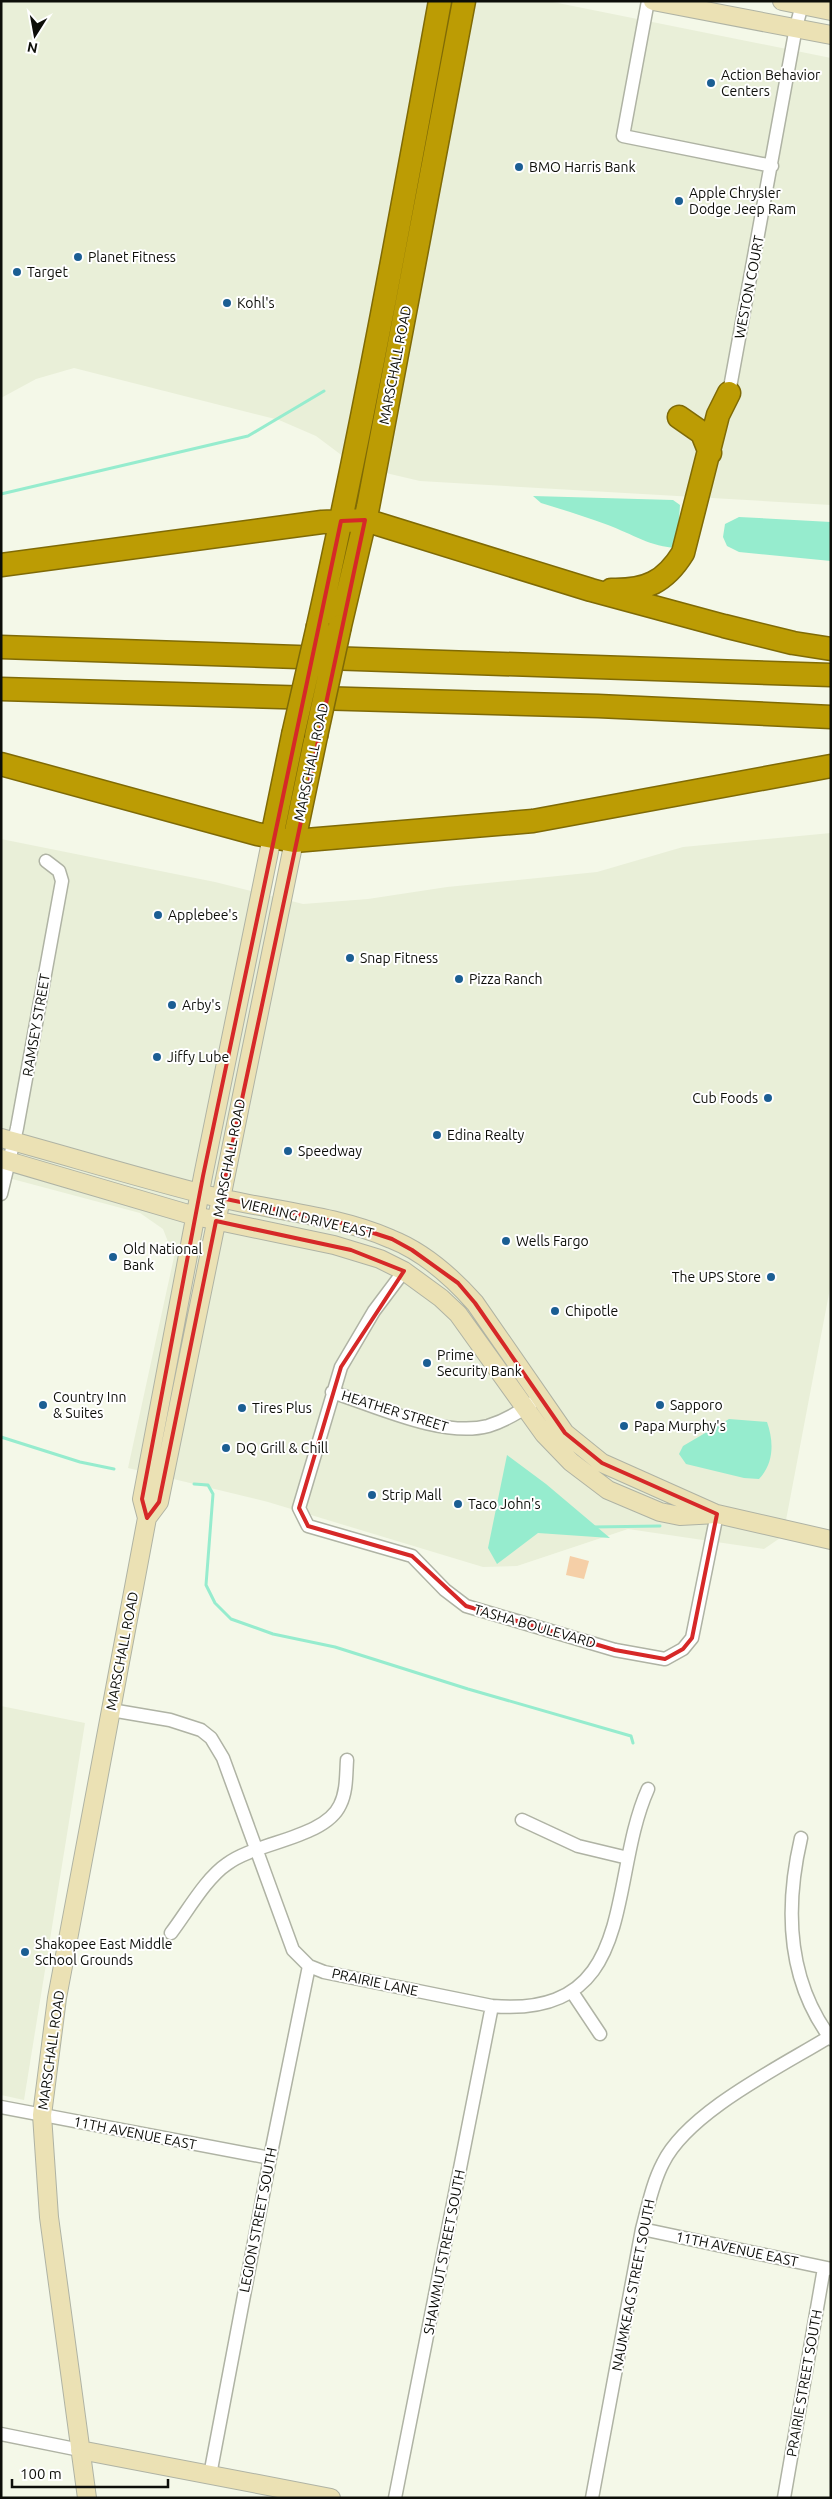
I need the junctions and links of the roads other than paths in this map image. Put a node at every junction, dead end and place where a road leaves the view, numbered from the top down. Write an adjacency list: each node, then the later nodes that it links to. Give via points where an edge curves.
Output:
1 (440, 1): 15 (highway, MARSCHALL ROAD)
2 (464, 1): 14 (highway, MARSCHALL ROAD)
3 (648, 1): 10 (street, via 623,136)
4 (653, 1): 8 (main road)
5 (782, 1): 6 (main road)
6 (803, 3): 7 (main road); 8 (street, WESTON COURT)
7 (831, 11)
8 (796, 28): 9 (main road); 10 (street, WESTON COURT)
9 (831, 35)
10 (772, 166): 11 (street, WESTON COURT)
11 (728, 393): 13 (highway, via 718,415)
12 (679, 417): 13 (highway, via 702,434)
13 (710, 453): 17 (highway, via 684,553 673,569 661,580 646,586 629,590)
14 (365, 520): 15 (highway); 17 (highway); 26 (highway, MARSCHALL ROAD, bridge)
15 (341, 521): 16 (highway); 25 (highway, MARSCHALL ROAD, bridge)
16 (1, 565)
17 (590, 590): 19 (highway, via 792,643)
18 (1, 647): 20 (highway)
19 (831, 649)
20 (831, 675)
21 (1, 689): 22 (highway, via 598,706)
22 (831, 717)
23 (1, 764): 25 (highway)
24 (831, 766): 26 (highway, via 533,821)
25 (272, 837): 26 (highway); 30 (main road, MARSCHALL ROAD)
26 (294, 841): 32 (main road, MARSCHALL ROAD)
27 (46, 860): 28 (street, RAMSEY STREET, via 59,871 62,881)
28 (8, 1140): 29 (street, RAMSEY STREET); 30 (main road, VIERLING DRIVE EAST)
29 (5, 1160): 31 (street, RAMSEY STREET); 33 (main road, VIERLING DRIVE EAST)
30 (200, 1193): 32 (main road, VIERLING DRIVE EAST); 33 (main road, MARSCHALL ROAD)
31 (1, 1194)
32 (221, 1198): 34 (main road, MARSCHALL ROAD); 36 (main road, VIERLING DRIVE EAST, via 346,1224 392,1239)
33 (195, 1216): 34 (main road, VIERLING DRIVE EAST); 42 (main road, MARSCHALL ROAD, via 142,1499)
34 (216, 1221): 35 (main road, VIERLING DRIVE EAST); 42 (main road, MARSCHALL ROAD, via 159,1502)
35 (351, 1250): 36 (main road, via 402,1255); 37 (main road, VIERLING DRIVE EAST)
36 (412, 1250): 39 (main road, VIERLING DRIVE EAST, via 458,1284 476,1303)
37 (404, 1271): 38 (street, TASHA BOULEVARD, via 374,1311 342,1367); 40 (main road, VIERLING DRIVE EAST, via 458,1314)
38 (332, 1392): 40 (street, HEATHER STREET, via 429,1424 458,1429 499,1422); 41 (street, TASHA BOULEVARD, via 299,1508 308,1526 412,1556 445,1590 466,1606 615,1650 665,1659 683,1649 692,1638)
39 (540, 1398): 40 (street, HEATHER STREET); 41 (main road, VIERLING DRIVE EAST, via 564,1433 602,1463)
40 (525, 1408): 41 (main road, VIERLING DRIVE EAST, via 571,1462 608,1490 660,1512 680,1516)
41 (717, 1514): 43 (main road, VIERLING DRIVE EAST)
42 (147, 1518): 44 (main road, MARSCHALL ROAD)
43 (831, 1540)
44 (111, 1710): 49 (street, via 190,1725 211,1738 223,1758); 58 (main road, MARSCHALL ROAD, via 57,1998)
45 (347, 1760): 49 (street, via 344,1793 334,1815 312,1829)
46 (648, 1789): 50 (street, PRAIRIE LANE, via 635,1822)
47 (522, 1820): 50 (street, via 578,1846)
48 (801, 1838): 56 (street, via 792,1881 792,1934 808,1998)
49 (257, 1849): 51 (street, via 225,1865); 52 (street, via 293,1950)
50 (628, 1858): 53 (street, PRAIRIE LANE, via 615,1925 605,1952 591,1974)
51 (172, 1932)
52 (309, 1966): 54 (street, PRAIRIE LANE); 59 (street, LEGION STREET SOUTH)
53 (572, 1992): 54 (street, PRAIRIE LANE, via 534,2006); 55 (street)
54 (492, 2006): 67 (street, SHAWMUT STREET SOUTH)
55 (600, 2034)
56 (830, 2038): 60 (street, NAUMKEAG STREET SOUTH, via 708,2111 681,2137 663,2163)
57 (1, 2107): 58 (street, 11TH AVENUE EAST)
58 (42, 2115): 59 (street, 11TH AVENUE EAST); 63 (main road, MARSCHALL ROAD, via 49,2217)
59 (270, 2158): 64 (street, LEGION STREET SOUTH)
60 (642, 2230): 61 (street, 11TH AVENUE EAST); 68 (street, NAUMKEAG STREET SOUTH)
61 (828, 2269): 69 (street, PRAIRIE STREET SOUTH)
62 (1, 2434): 63 (street)
63 (80, 2450): 64 (main road); 65 (main road, MARSCHALL ROAD)
64 (210, 2475): 66 (main road)
65 (87, 2498)
66 (331, 2498)
67 (395, 2498)
68 (592, 2498)
69 (784, 2498)

